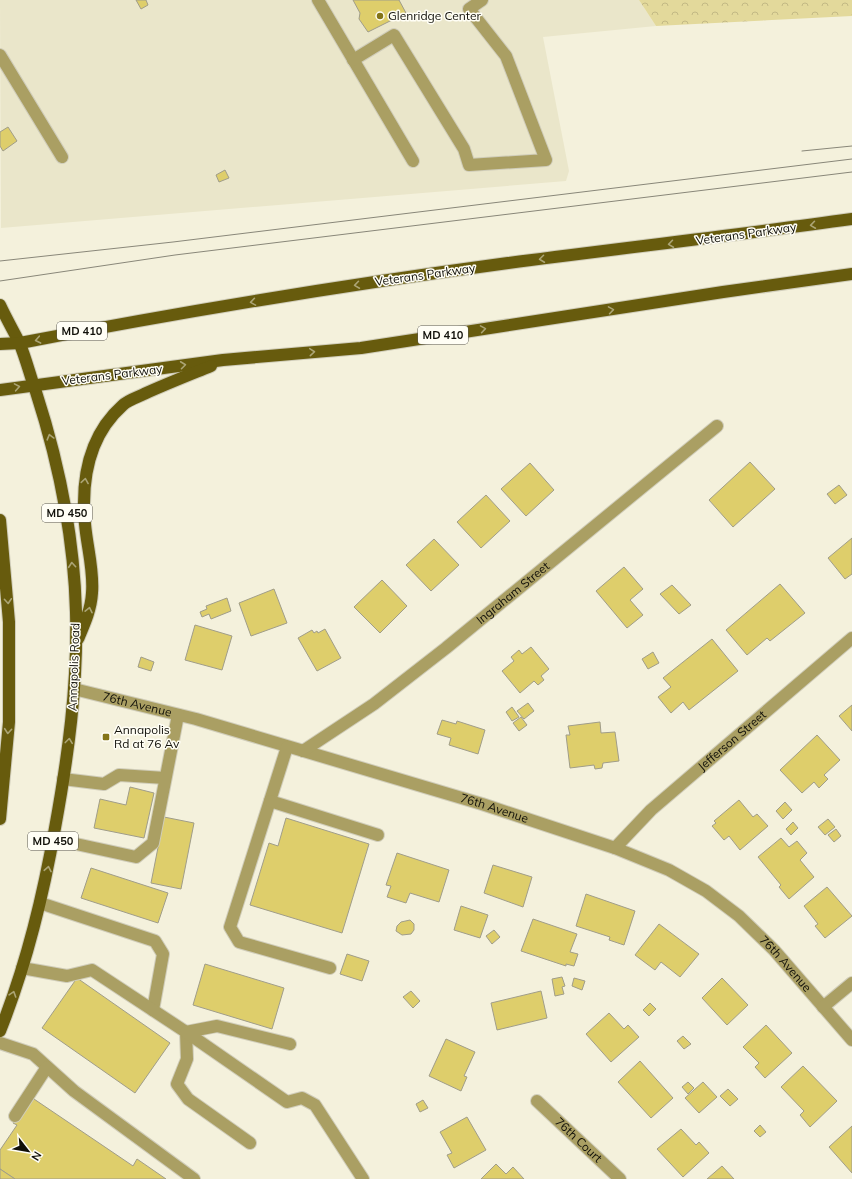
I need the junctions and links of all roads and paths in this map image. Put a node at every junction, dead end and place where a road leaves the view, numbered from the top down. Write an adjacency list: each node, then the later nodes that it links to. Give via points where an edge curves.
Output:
1 (318, 0): 4 (street)
2 (482, 0): 4 (street, via 469,8 506,56 546,160 469,165 464,149 394,35)
3 (0, 55): 5 (street)
4 (353, 60): 7 (street)
5 (5, 73): 6 (street)
6 (62, 157)
7 (413, 161)
8 (852, 220): 11 (main road, Veterans Parkway / MD 410, one-way to 11, via 508,263 350,286 145,319)
9 (852, 274): 13 (main road, Veterans Parkway / MD 410, one-way to 9, via 361,348)
10 (0, 305): 11 (main road, Annapolis Road / MD 450)
11 (20, 343): 12 (main road, Veterans Parkway / MD 410); 14 (main road, Annapolis Road / MD 450)
12 (0, 344)
13 (223, 360): 14 (main road, Veterans Parkway / MD 410, one-way to 13); 19 (main road, Veterans Parkway, one-way to 13, via 88,616 92,594 84,487 95,443 109,420 124,404)
14 (33, 385): 15 (main road, Veterans Parkway / MD 410, one-way to 14); 19 (main road, Annapolis Road / MD 450, one-way to 14, via 76,612 67,512 50,436)
15 (0, 390)
16 (718, 426): 24 (street, Ingraham Street, via 446,648 374,704)
17 (0, 523): 20 (main road, one-way to 20, via 9,615)
18 (852, 638): 31 (street, Jefferson Street, via 651,810)
19 (75, 646): 21 (main road, Annapolis Road / MD 450)
20 (5, 669): 28 (main road, one-way to 28, via 9,722)
21 (74, 689): 22 (street, 76th Avenue); 26 (main road, Annapolis Road / MD 450, one-way to 21)
22 (178, 714): 23 (street, 76th Avenue); 25 (street)
23 (287, 747): 24 (street, 76th Avenue); 27 (street)
24 (303, 751): 31 (street, 76th Avenue, via 482,804)
25 (166, 778): 26 (street, via 119,775 104,784); 30 (street, via 154,843 136,857)
26 (63, 779): 30 (main road, Annapolis Road / MD 450)
27 (270, 801): 29 (street); 34 (street, via 230,927 239,942)
28 (0, 819)
29 (378, 835)
30 (53, 839): 32 (main road, Annapolis Road / MD 450, one-way to 30)
31 (615, 848): 36 (street, 76th Avenue, via 669,870 706,891 739,916 774,950)
32 (40, 903): 33 (main road, Annapolis Road / MD 450); 37 (street, via 155,941 163,954)
33 (22, 968): 37 (street, via 67,976 92,970); 38 (main road, Annapolis Road / MD 450, one-way to 33)
34 (330, 968)
35 (852, 984): 36 (street)
36 (823, 1007): 40 (street, 76th Avenue)
37 (153, 1010): 39 (street)
38 (0, 1031)
39 (186, 1032): 42 (street, via 217,1026); 46 (street, via 187,1059 177,1084 188,1099); 48 (street, via 288,1102 302,1098 316,1105)
40 (852, 1040)
41 (0, 1043): 43 (street, via 34,1054)
42 (290, 1044)
43 (47, 1067): 45 (street); 47 (street, via 74,1091)
44 (537, 1101): 49 (street, 76th Court)
45 (15, 1116)
46 (250, 1143)
47 (194, 1179)
48 (363, 1179)
49 (620, 1179)

